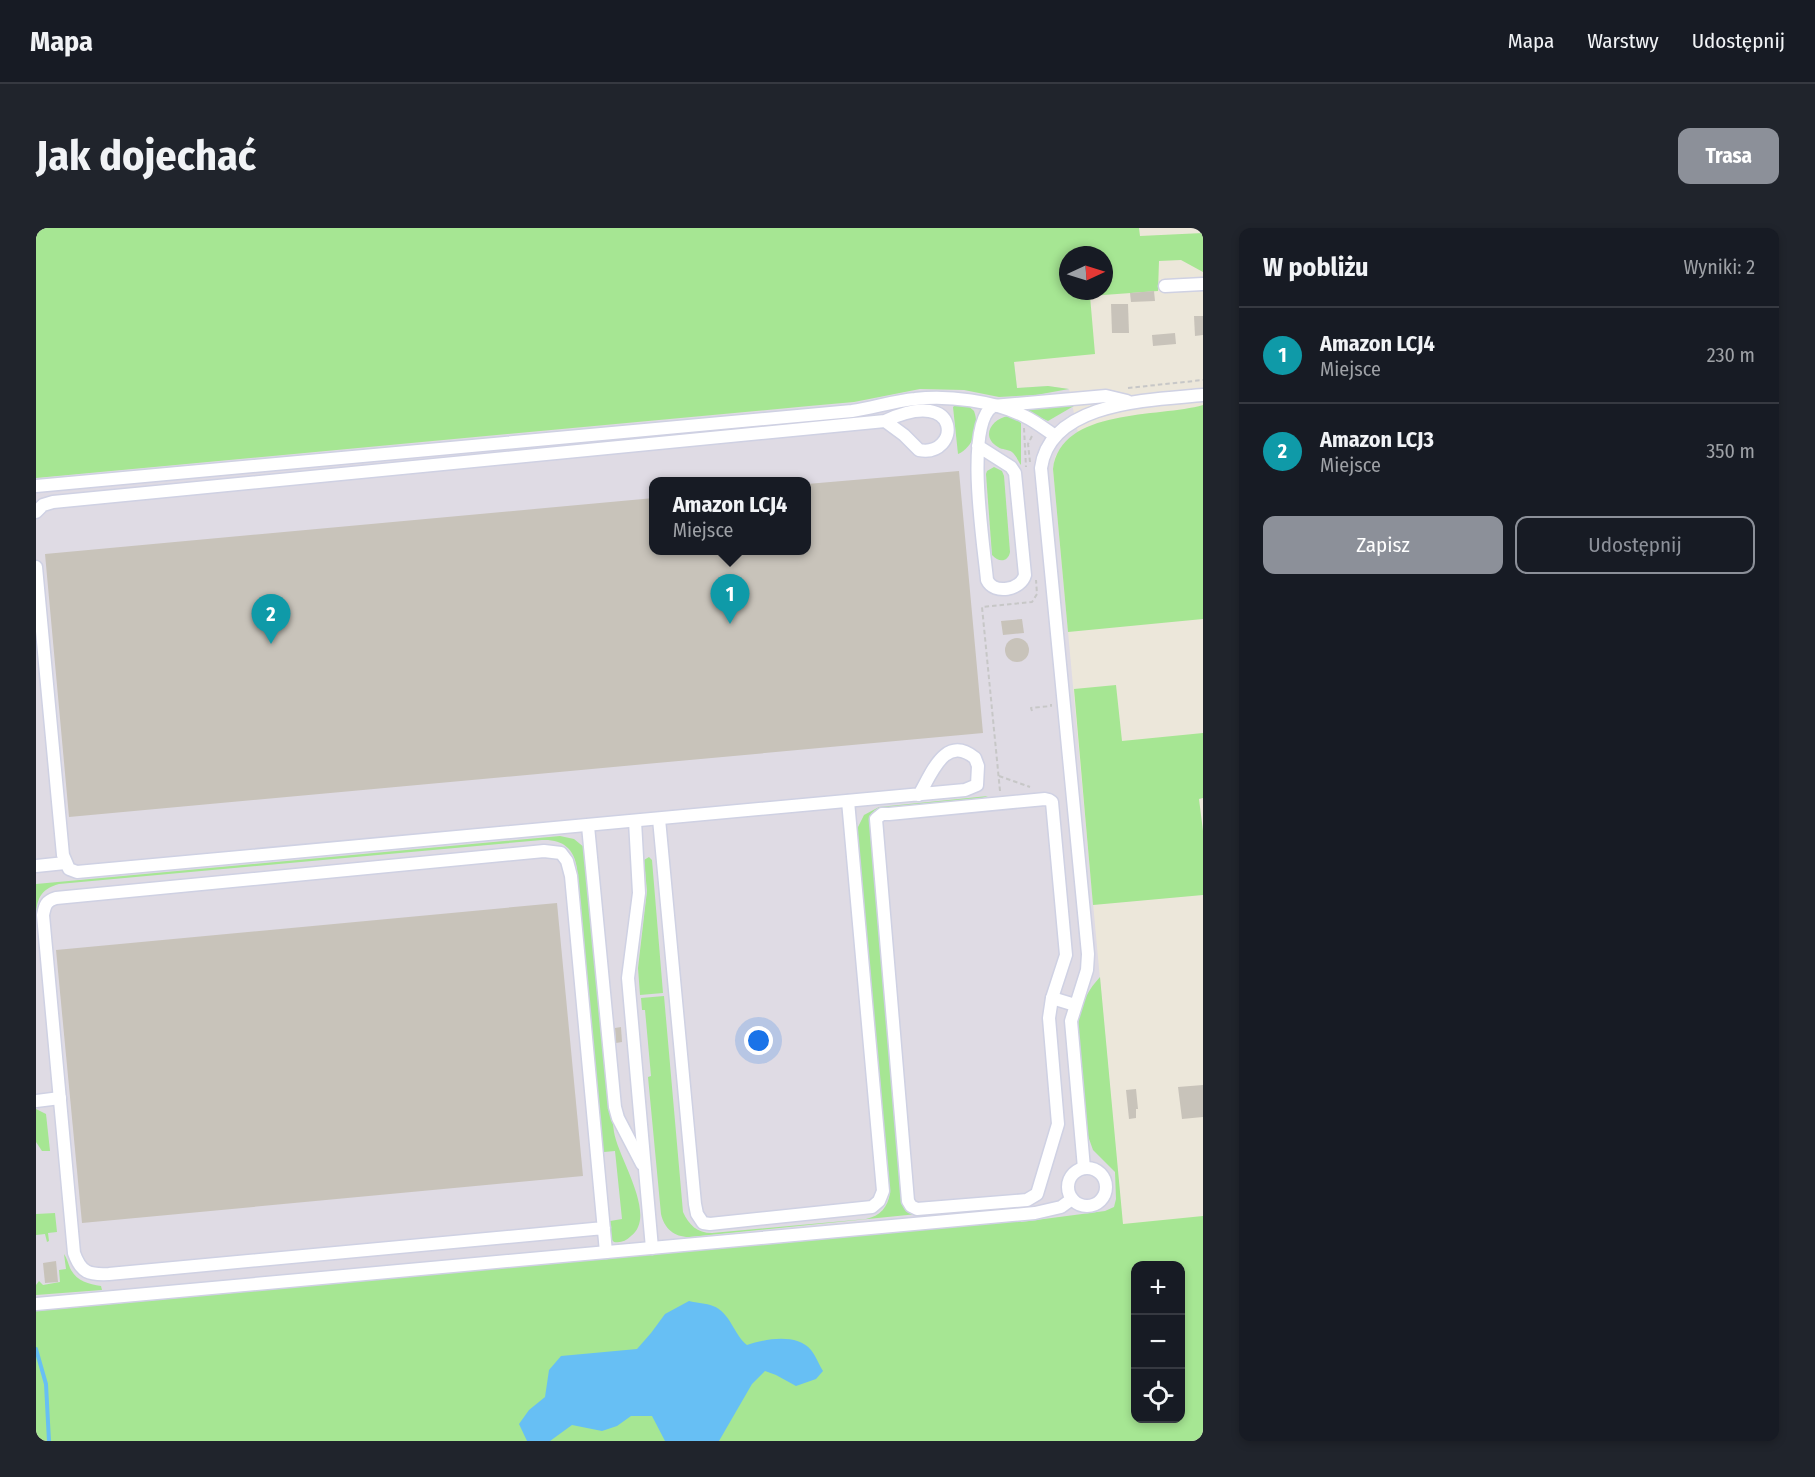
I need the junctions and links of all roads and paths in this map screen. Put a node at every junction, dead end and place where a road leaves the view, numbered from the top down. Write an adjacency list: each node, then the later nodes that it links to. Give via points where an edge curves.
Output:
1 (1203, 284): 2 (lane)
2 (1165, 286)
3 (1203, 395): 4 (lane)
4 (1131, 402): 5 (lane, via 1106,396); 7 (lane, via 1085,416)
5 (993, 406): 7 (lane, via 1026,417); 8 (lane, via 984,417); 9 (lane, via 930,397 852,411)
6 (885, 421): 6 (lane, via 919,450 940,446 947,434 945,420 930,410 916,410); 10 (lane, via 53,502)
7 (1055, 436): 21 (lane, via 1041,468 1088,964)
8 (978, 446): 8 (lane, via 1011,466 1015,473 1025,575 1018,585 996,589 987,580)
9 (36, 486)
10 (36, 512)
11 (36, 567): 17 (lane)
12 (919, 795): 12 (lane, via 971,789 979,778 975,758 961,750 941,757); 13 (lane)
13 (848, 801): 14 (lane); 14 (lane, via 883,1191 872,1207 710,1224 703,1223 694,1204)
14 (659, 819): 15 (lane)
15 (635, 821): 16 (lane); 27 (lane, via 639,893 628,978)
16 (588, 826): 17 (lane, via 86,873); 27 (lane, via 615,1107)
17 (65, 863): 18 (lane)
18 (36, 866)
19 (40, 926): 23 (lane); 29 (lane, via 45,905 56,898 544,851 561,853 571,876)
20 (1052, 998): 21 (lane); 24 (lane, via 1049,1018); 24 (lane, via 1066,955 1052,802 878,816 911,1206 918,1209 1027,1200 1037,1194 1058,1124)
21 (1075, 1005): 22 (lane, via 1071,1021)
22 (1077, 1097): 24 (lane); 26 (lane)
23 (60, 1098): 25 (lane); 32 (lane, via 74,1253 84,1270)
24 (1057, 1099)
25 (36, 1101)
26 (1084, 1168): 28 (lane, via 1075,1171 1068,1181); 28 (lane, via 1093,1168 1104,1176 1105,1196 1088,1206)
27 (646, 1170): 30 (lane)
28 (1072, 1199): 30 (lane, via 1061,1207 1035,1213)
29 (603, 1228): 31 (lane); 32 (lane)
30 (652, 1248): 31 (lane)
31 (606, 1252): 33 (lane)
32 (109, 1274): 33 (lane)
33 (112, 1297): 34 (lane)
34 (36, 1304)

